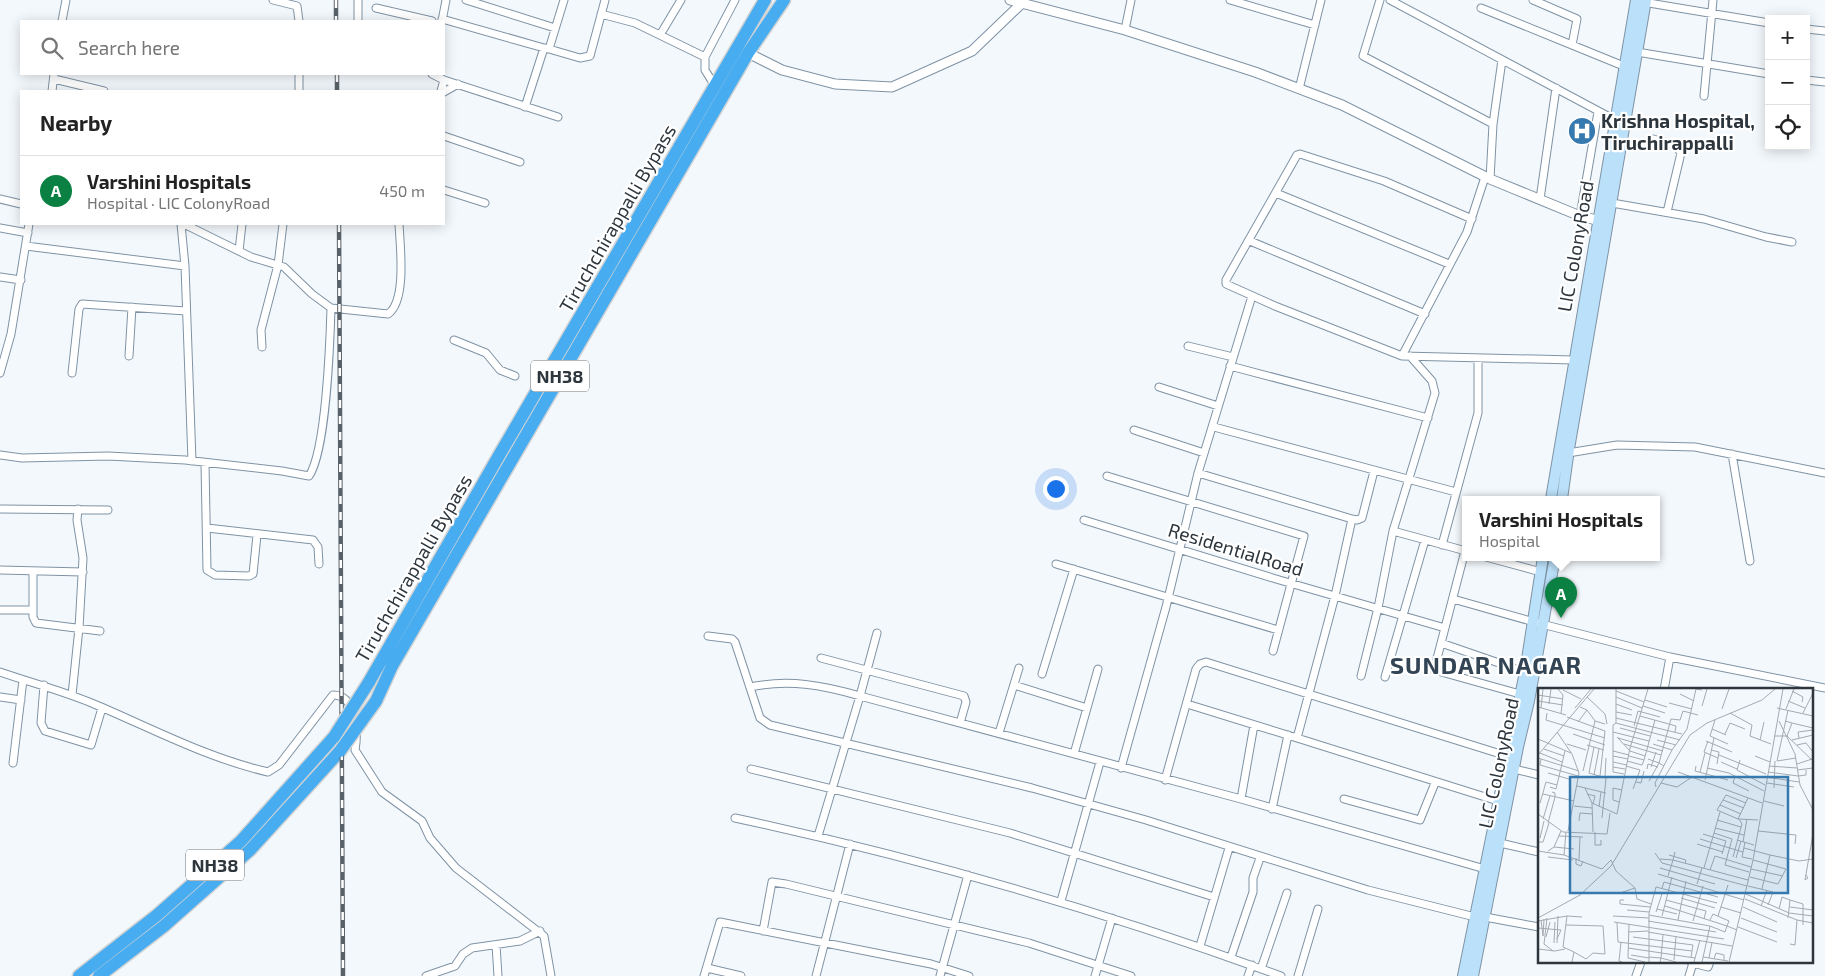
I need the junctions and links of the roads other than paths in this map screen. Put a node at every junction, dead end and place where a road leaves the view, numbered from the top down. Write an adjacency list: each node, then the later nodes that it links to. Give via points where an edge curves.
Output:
1 (66, 0): 28 (street)
2 (273, 0): 21 (street)
3 (358, 0): 30 (street)
4 (446, 0): 32 (street)
5 (466, 0): 36 (street)
6 (564, 0): 36 (street)
7 (605, 0): 27 (street)
8 (681, 0): 40 (street)
9 (735, 0): 46 (street)
10 (765, 0): 41 (highway, Tiruchchirappalli Bypass / NH38)
11 (780, 0): 41 (highway, via 752,39)
12 (784, 0): 45 (highway, Tiruchchirappalli Bypass / NH38)
13 (1010, 0): 23 (street)
14 (1131, 0): 38 (street)
15 (1230, 0): 35 (street)
16 (1321, 0): 35 (street)
17 (1380, 0): 72 (street, via 1363,56)
18 (1390, 0): 47 (street)
19 (1533, 0): 42 (street, via 1577,19)
20 (1713, 0): 26 (street)
21 (286, 1): 29 (street, via 297,6)
22 (1640, 1): 26 (street); 44 (main road, LIC ColonyRoad); 49 (main road, LIC ColonyRoad)
23 (1021, 4): 38 (street); 45 (street, via 972,51 892,87 835,84 782,70)
24 (376, 8): 31 (street)
25 (1481, 8): 42 (street)
26 (1712, 13): 34 (street); 48 (street)
27 (601, 14): 40 (street, via 635,23); 43 (street, via 590,56 580,58)
28 (62, 20)
29 (298, 20)
30 (358, 20)
31 (428, 20)
32 (442, 20)
33 (445, 21): 43 (street)
34 (1765, 22)
35 (1315, 25): 60 (street)
36 (555, 28): 43 (street)
37 (1810, 29): 39 (street)
38 (1125, 30): 60 (street)
39 (1825, 31)
40 (660, 35): 46 (street)
41 (741, 42): 58 (highway, Tiruchchirappalli Bypass / NH38)
42 (1572, 45): 49 (street)
43 (546, 49): 67 (street)
44 (1637, 52): 48 (street); 71 (main road, LIC ColonyRoad)
45 (748, 53): 69 (street, Tiruchchirappalli Bypass, via 738,56 709,106); 268 (highway, Tiruchchirappalli Bypass / NH38, bridge, via 496,484 392,666 376,701 340,751 250,850 164,926)
46 (704, 56): 58 (street, via 705,70)
47 (1502, 60): 59 (street); 72 (street)
48 (1709, 63): 50 (street); 66 (street)
49 (1626, 66): 71 (main road, LIC ColonyRoad)
50 (1765, 73)
51 (299, 75): 63 (street)
52 (434, 75): 54 (street)
53 (54, 76): 61 (street); 62 (street)
54 (444, 80): 57 (street); 64 (street)
55 (1810, 80): 56 (street)
56 (1825, 82)
57 (458, 84): 65 (street); 67 (street)
58 (715, 86): 69 (highway, Tiruchchirappalli Bypass / NH38)
59 (1556, 88): 68 (street); 80 (street)
60 (1299, 89): 76 (street, via 1342,105)
61 (52, 90)
62 (101, 90)
63 (299, 90)
64 (442, 90)
65 (445, 90)
66 (1704, 96)
67 (525, 107): 70 (street)
68 (1598, 112): 71 (street); 85 (street)
69 (699, 114): 267 (highway, Tiruchchirappalli Bypass / NH38, bridge, via 334,737 241,842 156,916)
70 (558, 118)
71 (1619, 122): 82 (main road, LIC ColonyRoad); 87 (main road, LIC ColonyRoad)
72 (1493, 124): 76 (street)
73 (445, 136): 75 (street)
74 (1653, 139): 84 (street, via 1675,145 1681,153)
75 (520, 162)
76 (1488, 178): 80 (street); 86 (street)
77 (445, 190): 81 (street)
78 (1276, 193): 86 (street, via 1298,155 1303,154 1384,181); 96 (street); 100 (street)
79 (0, 199): 83 (street)
80 (1540, 199): 85 (street)
81 (485, 203)
82 (1612, 203): 84 (street); 87 (main road, LIC ColonyRoad)
83 (20, 204)
84 (1667, 212): 97 (street)
85 (1580, 216): 87 (street)
86 (1472, 219): 100 (street)
87 (1602, 221): 118 (main road, LIC ColonyRoad); 129 (main road, LIC ColonyRoad)
88 (29, 225): 95 (street)
89 (182, 225): 102 (street)
90 (242, 225): 99 (street)
91 (283, 225): 101 (street)
92 (399, 225): 107 (street, via 400,288 392,311 388,314)
93 (192, 226): 99 (street)
94 (0, 228): 95 (street)
95 (28, 233): 98 (street)
96 (1250, 241): 105 (street, via 1226,284); 109 (street)
97 (1792, 242)
98 (26, 246): 102 (street); 104 (street)
99 (239, 251): 101 (street)
100 (1449, 264): 109 (street)
101 (278, 265): 107 (street); 112 (street, via 261,330)
102 (184, 266): 108 (street)
103 (0, 277): 104 (street)
104 (21, 280): 120 (street, via 12,334)
105 (1252, 296): 114 (street); 116 (street)
106 (132, 307): 108 (street); 113 (street); 121 (street, via 82,304)
107 (331, 308): 133 (street, via 324,408 315,468 309,476 282,470)
108 (186, 311): 132 (street)
109 (1425, 314): 114 (street)
110 (454, 340): 122 (street, via 486,353 500,370)
111 (1188, 346): 116 (street)
112 (262, 347)
113 (129, 356)
114 (1402, 356): 115 (street)
115 (1410, 356): 117 (street); 125 (street, via 1432,381 1435,393)
116 (1233, 357): 119 (street)
117 (1478, 358): 118 (street); 139 (street, via 1478,413)
118 (1574, 360): 129 (main road, LIC ColonyRoad)
119 (1230, 366): 124 (street); 125 (street)
120 (0, 373)
121 (72, 373)
122 (515, 376)
123 (1159, 387): 124 (street)
124 (1218, 406): 126 (street)
125 (1428, 418): 138 (street)
126 (1214, 427): 128 (street); 134 (street)
127 (1134, 430): 128 (street)
128 (1204, 453): 135 (street)
129 (1563, 453): 130 (street, via 1617,445 1695,447); 140 (main road, LIC ColonyRoad); 141 (main road, LIC ColonyRoad)
130 (1732, 454): 136 (street); 159 (street)
131 (0, 455): 132 (street)
132 (192, 461): 133 (street)
133 (206, 463): 148 (street)
134 (1374, 470): 138 (street); 146 (street, via 1362,518)
135 (1198, 473): 142 (street); 146 (street)
136 (1825, 473)
137 (1107, 476): 142 (street)
138 (1409, 479): 139 (street); 149 (street)
139 (1456, 492): 152 (street)
140 (1552, 496)
141 (1562, 496)
142 (1191, 502): 153 (street); 167 (street, via 1304,536)
143 (0, 509): 144 (street)
144 (78, 509): 145 (street); 165 (street)
145 (108, 510)
146 (1352, 519): 168 (street)
147 (1084, 520): 153 (street, ResidentialRoad)
148 (207, 528): 150 (street); 150 (street, via 208,570 215,575 253,574)
149 (1393, 531): 151 (street); 171 (street)
150 (257, 535): 160 (street, via 313,540 318,547)
151 (1425, 540): 152 (street); 174 (street)
152 (1442, 545): 154 (street)
153 (1179, 550): 167 (street, ResidentialRoad); 169 (street)
154 (1462, 550)
155 (1463, 561): 170 (street)
156 (1501, 561): 166 (street)
157 (1542, 561): 166 (main road, LIC ColonyRoad)
158 (1554, 561): 175 (main road, LIC ColonyRoad)
159 (1750, 561)
160 (319, 564)
161 (1056, 564): 162 (street)
162 (1074, 569): 169 (street); 191 (street)
163 (0, 570): 164 (street)
164 (33, 571): 165 (street); 173 (street)
165 (83, 572): 176 (street)
166 (1541, 572): 175 (main road, LIC ColonyRoad)
167 (1291, 584): 168 (street, ResidentialRoad); 178 (street)
168 (1335, 596): 171 (street, ResidentialRoad); 201 (street)
169 (1168, 597): 178 (street); 221 (street)
170 (1453, 599): 175 (street); 177 (street)
171 (1378, 608): 174 (street, ResidentialRoad); 192 (street)
172 (0, 610): 173 (street)
173 (33, 610): 176 (street, via 36,623)
174 (1402, 616): 177 (street, ResidentialRoad); 193 (street)
175 (1539, 623): 184 (street); 190 (main road, LIC ColonyRoad); 207 (main road, LIC ColonyRoad)
176 (79, 628): 179 (street); 203 (street)
177 (1445, 628): 182 (street)
178 (1278, 630): 183 (street)
179 (100, 631)
180 (877, 633): 188 (street)
181 (708, 636): 198 (street, via 729,638 735,642)
182 (1441, 643): 190 (street); 202 (street, via 1434,670)
183 (1272, 651)
184 (1670, 657): 197 (street); 199 (street)
185 (821, 658): 188 (street)
186 (1019, 668): 196 (street)
187 (1098, 669): 210 (street)
188 (866, 671): 204 (street); 211 (street, via 964,696 966,702)
189 (0, 672): 194 (street)
190 (1525, 672): 202 (main road, LIC ColonyRoad)
191 (1042, 674)
192 (1361, 676)
193 (1385, 677)
194 (23, 680): 195 (street); 206 (street)
195 (44, 685): 203 (street); 209 (street, via 41,723 45,731 91,745)
196 (1014, 685): 210 (street); 213 (street)
197 (1800, 686): 200 (street)
198 (750, 687): 204 (street, via 779,682 805,683); 216 (street, via 760,718 765,722)
199 (1664, 688)
200 (1825, 688)
201 (1309, 693): 208 (street, via 1206,662 1196,669); 215 (street); 218 (street)
202 (1520, 694): 218 (main road, LIC ColonyRoad)
203 (72, 695): 209 (street)
204 (860, 696): 211 (street); 216 (street)
205 (0, 697): 206 (street)
206 (21, 700): 220 (street)
207 (1534, 702): 223 (main road, LIC ColonyRoad)
208 (1187, 704): 212 (street); 225 (street)
209 (102, 708): 253 (street, via 153,732 268,772 279,765 333,695 340,695 347,700 358,732 355,750 382,792 422,821 430,838 456,868)
210 (1087, 708): 217 (street)
211 (960, 723): 213 (street)
212 (1254, 725): 214 (street); 228 (street)
213 (999, 733): 217 (street)
214 (1288, 736): 215 (street); 232 (street)
215 (1297, 738): 226 (street)
216 (846, 742): 227 (street); 231 (street)
217 (1074, 754): 219 (street)
218 (1507, 756): 230 (main road, LIC ColonyRoad)
219 (1100, 762): 221 (street); 231 (street)
220 (13, 763)
221 (1121, 768): 225 (street)
222 (751, 769): 227 (street)
223 (1514, 769): 224 (street); 235 (main road, LIC ColonyRoad)
224 (1538, 775)
225 (1165, 780): 228 (street)
226 (1435, 782): 229 (street, via 1420,820); 230 (street)
227 (832, 788): 234 (street); 238 (street)
228 (1241, 799): 232 (street)
229 (1344, 799)
230 (1498, 801): 240 (main road, LIC ColonyRoad)
231 (1088, 804): 237 (street); 238 (street)
232 (1272, 809): 242 (street)
233 (734, 818): 234 (street)
234 (818, 836): 236 (street)
235 (1500, 843): 239 (street); 240 (main road, LIC ColonyRoad)
236 (850, 844): 243 (street); 245 (street)
237 (1229, 848): 241 (street); 246 (street)
238 (1075, 852): 246 (street); 247 (street)
239 (1538, 852)
240 (1493, 854): 242 (main road, LIC ColonyRoad); 249 (main road, LIC ColonyRoad)
241 (1260, 858): 249 (street, via 1368,890); 258 (street)
242 (1484, 869): 249 (main road, LIC ColonyRoad)
243 (968, 875): 247 (street); 251 (street)
244 (1287, 893): 266 (street)
245 (837, 895): 251 (street); 254 (street, via 772,882); 255 (street)
246 (1214, 897): 257 (street)
247 (1061, 901): 250 (street)
248 (1318, 909): 281 (street)
249 (1480, 917): 252 (street); 282 (main road, LIC ColonyRoad); 283 (main road, LIC ColonyRoad)
250 (1112, 918): 257 (street); 262 (street)
251 (954, 923): 262 (street); 264 (street)
252 (1538, 927)
253 (540, 931): 256 (street, via 520,941); 271 (street, via 547,942)
254 (763, 931): 255 (street); 265 (street, via 720,922)
255 (825, 942): 264 (street); 274 (street)
256 (496, 945): 269 (street, via 466,950 455,966); 270 (street)
257 (1200, 946): 258 (street)
258 (1231, 957): 263 (street)
259 (1640, 964): 284 (street)
260 (1698, 964): 261 (street, via 1708,967)
261 (1709, 964)
262 (1098, 965): 277 (street); 278 (street)
263 (1252, 965): 266 (street); 279 (street)
264 (942, 967): 275 (street); 276 (street)
265 (707, 968): 272 (street); 273 (street)
266 (1261, 968): 280 (street)
267 (79, 976)
268 (99, 976)
269 (426, 976)
270 (498, 976)
271 (551, 976)
272 (704, 976)
273 (741, 976)
274 (816, 976)
275 (940, 976)
276 (970, 976)
277 (1095, 976)
278 (1131, 976)
279 (1248, 976)
280 (1282, 976)
281 (1298, 976)
282 (1463, 976)
283 (1473, 976)
284 (1636, 976)

